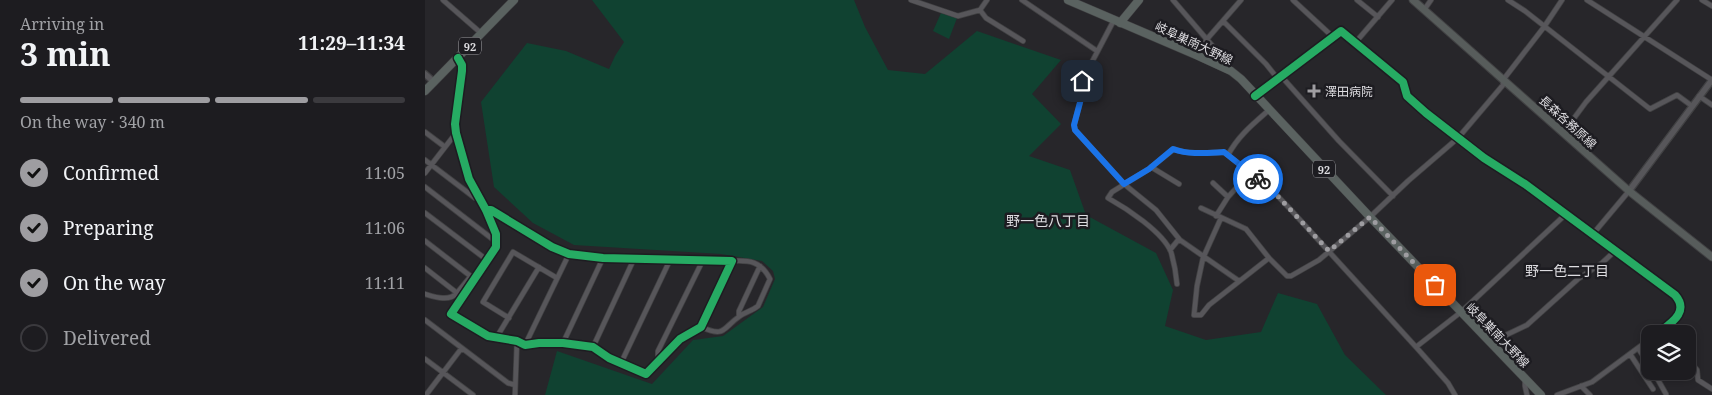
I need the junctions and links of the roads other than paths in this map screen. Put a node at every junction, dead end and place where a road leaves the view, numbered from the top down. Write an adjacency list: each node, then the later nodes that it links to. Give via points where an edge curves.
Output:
1 (443, 0): 27 (street)
2 (514, 0): 27 (main road, 92)
3 (911, 0): 21 (street, via 958,16)
4 (987, 0): 21 (street)
5 (1022, 0): 33 (street)
6 (1068, 0): 25 (main road, 岐阜巣南大野線 / 92)
7 (1173, 0): 30 (street)
8 (1293, 0): 28 (street)
9 (1357, 0): 23 (street)
10 (1392, 0): 23 (street)
11 (1413, 0): 22 (main road, 長森各務原線)
12 (1431, 0): 22 (street)
13 (1508, 0): 26 (street)
14 (1561, 0): 26 (street)
15 (1587, 0): 29 (street)
16 (1677, 0): 29 (street)
17 (1703, 0): 20 (street)
18 (1239, 1): 24 (street)
19 (1134, 2): 25 (main road)
20 (1712, 6)
21 (979, 10): 31 (street, via 986,18)
22 (1424, 10): 40 (main road, 長森各務原線)
23 (1378, 17): 32 (street)
24 (1223, 20): 30 (street); 39 (street)
25 (1117, 22): 33 (street); 34 (main road, 岐阜巣南大野線 / 92)
26 (1545, 27): 38 (street); 40 (street)
27 (482, 34): 35 (main road, 92)
28 (1333, 36): 32 (street, via 1341,31); 39 (street)
29 (1644, 37): 38 (street); 41 (street)
30 (1205, 39): 34 (street); 36 (street)
31 (1023, 41)
32 (1355, 43): 52 (street, via 1403,82 1407,96)
33 (1097, 51): 61 (street, via 1082,81 1075,130)
34 (1194, 54): 36 (main road, 岐阜巣南大野線 / 92)
35 (458, 58): 42 (main road, 92); 50 (street, via 462,71)
36 (1231, 72): 44 (main road, 岐阜巣南大野線 / 92)
37 (425, 74): 42 (street)
38 (1609, 76): 47 (street, via 1650,109 1677,95); 51 (street)
39 (1279, 78): 44 (street); 66 (street)
40 (1503, 80): 51 (main road, 長森各務原線); 52 (street, via 1503,85)
41 (1712, 80): 45 (street)
42 (434, 82): 43 (main road, 92)
43 (425, 91)
44 (1255, 96): 48 (main road, 岐阜巣南大野線 / 92)
45 (1699, 96): 46 (street); 47 (street)
46 (1712, 105)
47 (1692, 106): 64 (street)
48 (1269, 110): 54 (street, via 1239,137); 73 (main road, 岐阜巣南大野線 / 92)
49 (425, 132): 53 (street)
50 (456, 133): 53 (street); 65 (street, via 469,179)
51 (1563, 133): 64 (main road, 長森各務原線)
52 (1458, 138): 66 (street); 71 (street)
53 (445, 147): 56 (street)
54 (1228, 155): 57 (street, via 1224,152 1197,154 1173,149); 58 (street)
55 (425, 160): 56 (street)
56 (431, 164): 59 (street); 65 (street, via 475,198)
57 (1151, 167): 61 (street); 62 (street)
58 (1250, 172): 67 (street); 80 (street, via 1272,190)
59 (425, 173)
60 (1213, 183): 67 (street)
61 (1124, 184): 75 (street, via 1156,210); 78 (street, via 1108,198 1141,220)
62 (1179, 184)
63 (425, 187): 77 (street)
64 (1629, 191): 74 (street); 82 (main road, 長森各務原線)
65 (478, 196): 69 (street)
66 (1393, 196): 73 (street)
67 (1228, 197): 72 (street)
68 (1201, 208): 72 (street)
69 (486, 210): 77 (street, via 496,234); 81 (street)
70 (425, 213): 87 (street)
71 (1566, 214): 74 (street); 100 (street)
72 (1219, 217): 84 (street); 85 (street, via 1246,229)
73 (1370, 217): 80 (street); 100 (main road, 岐阜巣南大野線 / 92)
74 (1593, 234): 79 (street)
75 (1179, 239): 78 (street); 84 (street)
76 (425, 241): 94 (street)
77 (495, 241): 87 (street, via 496,247)
78 (1169, 250): 97 (street)
79 (1616, 250): 104 (street, via 1680,300 1677,317); 113 (street, via 1527,325 1506,335)
80 (1329, 251): 85 (street, via 1291,276 1287,276); 110 (street)
81 (569, 254): 83 (street); 95 (street)
82 (1712, 257)
83 (603, 258): 86 (street); 108 (street)
84 (1203, 258): 96 (street); 96 (street, via 1194,314 1201,315)
85 (1269, 258): 96 (street)
86 (634, 259): 88 (street); 112 (street)
87 (487, 260): 94 (street)
88 (671, 260): 89 (street); 120 (street)
89 (703, 260): 90 (street); 119 (street, via 658,351)
90 (732, 261): 91 (street, via 750,260); 105 (street)
91 (760, 266): 101 (street); 101 (street, via 770,279 758,306)
92 (539, 267): 95 (street); 102 (street); 102 (street, via 513,252 483,302)
93 (425, 268): 99 (street)
94 (472, 277): 99 (street); 106 (street, via 451,314 488,336)
95 (557, 278): 109 (street)
96 (1239, 281)
97 (1177, 284)
98 (425, 294): 99 (street, via 439,298)
99 (457, 294)
100 (1461, 312): 110 (street); 113 (main road, 岐阜巣南大野線 / 92)
101 (739, 316): 105 (street, via 720,332)
102 (509, 318): 106 (street)
103 (425, 320): 115 (street)
104 (1668, 325)
105 (701, 327): 119 (street, via 680,339)
106 (498, 338): 107 (street)
107 (517, 341): 109 (street); 125 (street)
108 (563, 343): 109 (street); 112 (street)
109 (525, 345)
110 (1416, 346): 133 (street)
111 (1641, 346): 114 (street)
112 (593, 347): 120 (street)
113 (1494, 347): 123 (main road, 岐阜巣南大野線 / 92)
114 (1638, 348): 116 (street); 117 (street)
115 (461, 349): 122 (street); 125 (street)
116 (1641, 353)
117 (1630, 354): 126 (street); 127 (street)
118 (425, 359): 122 (street)
119 (658, 360): 120 (street, via 646,374)
120 (621, 363)
121 (1696, 369): 128 (street, via 1698,380)
122 (443, 373): 130 (street); 131 (street)
123 (1525, 379): 134 (street); 135 (main road, 岐阜巣南大野線 / 92)
124 (1658, 380): 129 (street)
125 (515, 385): 132 (street)
126 (1581, 386): 136 (street); 137 (street)
127 (1653, 388)
128 (1712, 389)
129 (1666, 394)
130 (426, 395)
131 (473, 395)
132 (515, 395)
133 (1455, 395)
134 (1527, 395)
135 (1541, 395)
136 (1557, 395)
137 (1590, 395)

